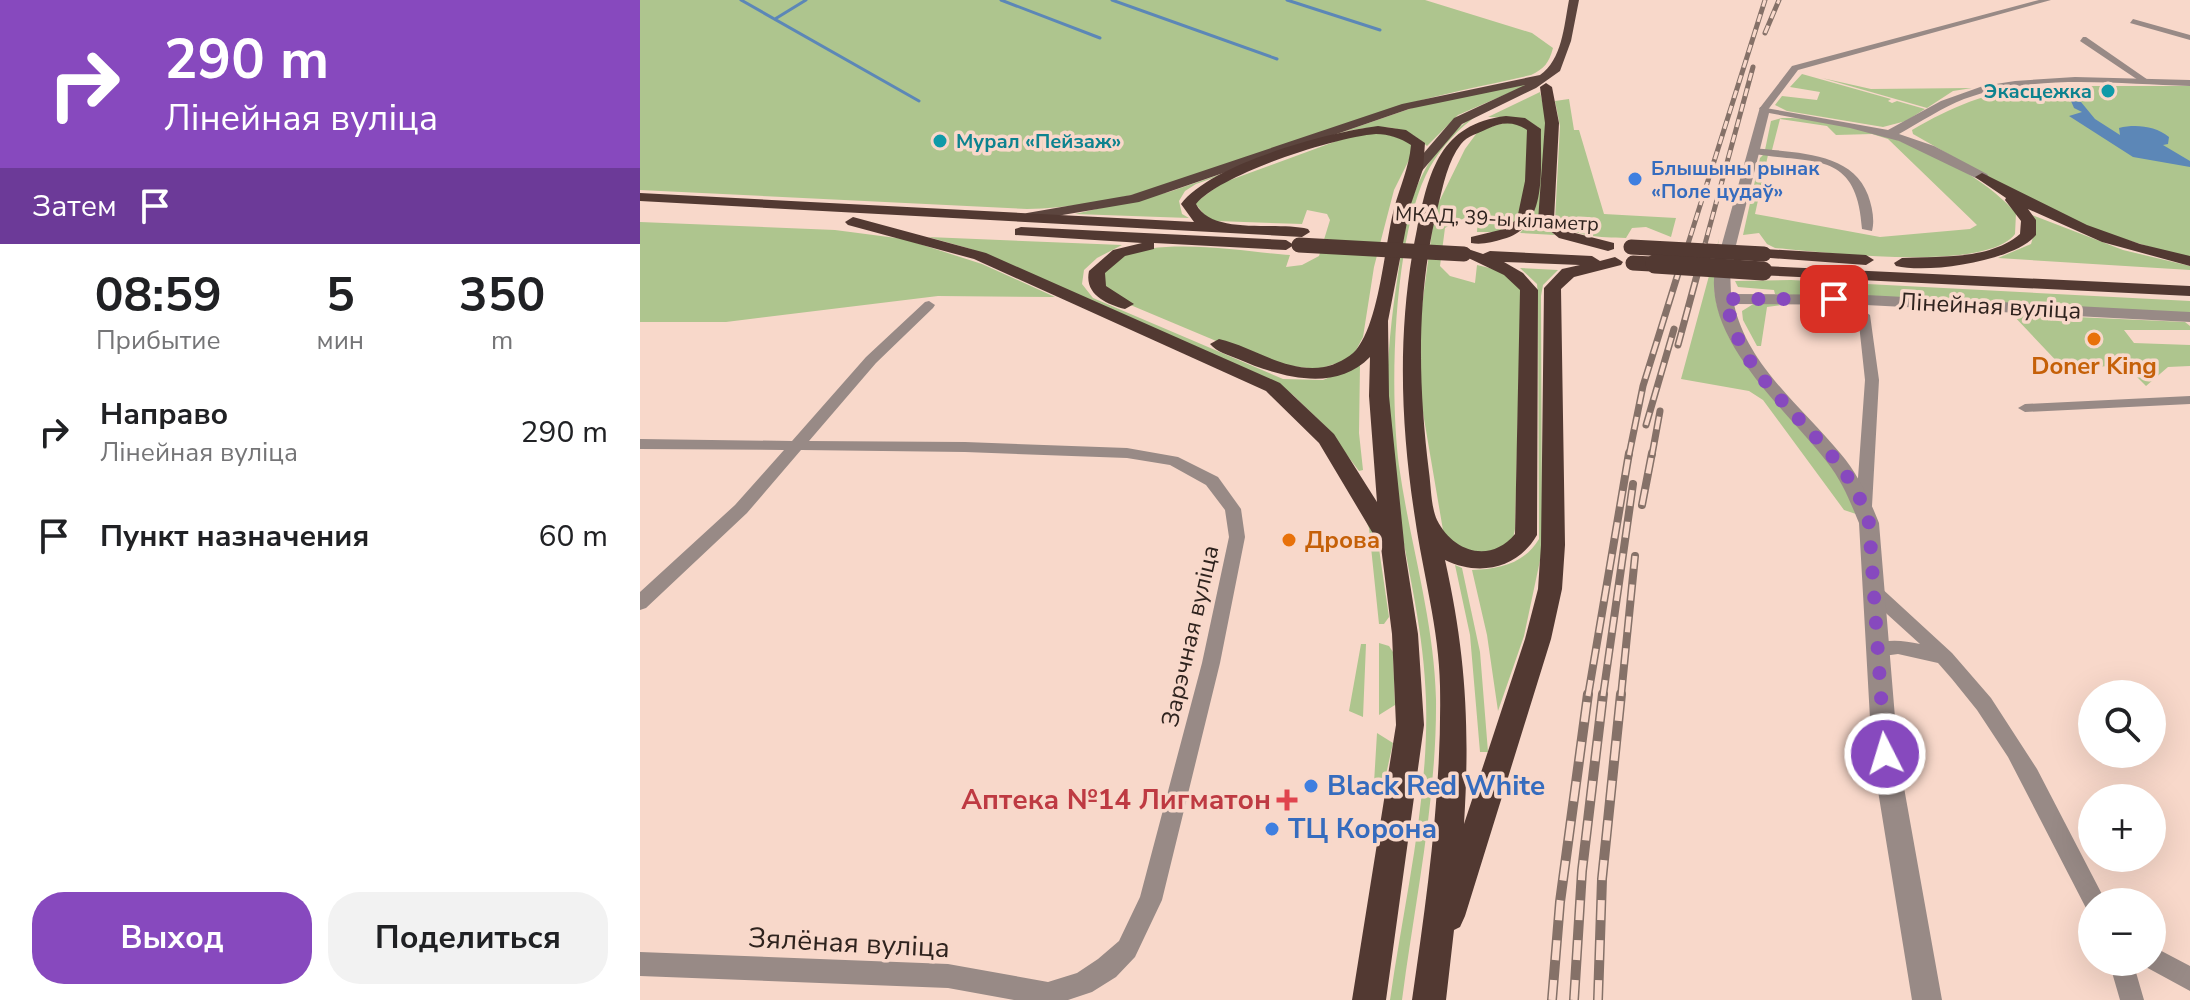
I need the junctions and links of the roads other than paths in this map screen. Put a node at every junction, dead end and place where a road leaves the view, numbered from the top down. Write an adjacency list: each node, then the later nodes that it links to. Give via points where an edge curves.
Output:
1 (1574, 0): 5 (main road)
2 (1585, 0): 5 (main road)
3 (2047, 0): 13 (street, via 1795,68)
4 (2133, 21): 6 (street)
5 (1575, 23): 8 (main road); 10 (main road)
6 (2190, 38)
7 (2083, 39): 11 (street)
8 (1576, 49)
9 (1571, 67): 10 (main road)
10 (1547, 82): 15 (main road, via 1482,116); 17 (main road, via 1458,121); 21 (main road, via 1406,106 1134,199); 28 (highway, via 1552,123 1546,221 1565,235)
11 (2147, 82): 12 (street); 14 (street, via 1993,88 1963,96)
12 (2190, 83)
13 (1764, 109): 14 (street); 16 (street)
14 (1892, 133): 18 (street)
15 (1459, 137): 27 (highway, via 1504,119 1534,129 1526,218 1520,227); 44 (highway, via 1433,194 1411,320 1411,401)
16 (1754, 151): 24 (street, via 1842,163 1866,194); 34 (street, via 1722,272)
17 (1416, 169): 23 (highway, via 1418,143 1413,138 1390,130 1359,131 1200,190 1188,204); 38 (highway, via 1402,207)
18 (1982, 177): 29 (highway, via 2057,220); 31 (highway, via 2027,216 2025,240 1992,255)
19 (640, 197): 21 (highway, МКАД, 39-ы кіламетр)
20 (640, 211): 22 (highway, МКАД, 39-ы кіламетр)
21 (1027, 217): 23 (highway, МКАД, 39-ы кіламетр)
22 (853, 222): 26 (highway, МКАД, 39-ы кіламетр); 45 (highway, via 980,256 1273,387 1298,406 1338,451)
23 (1208, 225): 25 (highway, МКАД, 39-ы кіламетр)
24 (1868, 229)
25 (1300, 239): 26 (highway, МКАД, 39-ы кіламетр); 27 (highway, МКАД, 39-ы кіламетр, bridge)
26 (1185, 242): 38 (highway, via 1119,253 1097,271 1095,282 1108,296 1278,369 1299,373 1327,372 1360,357)
27 (1468, 247): 28 (highway, МКАД, 39-ы кіламетр); 44 (highway, via 1523,279 1529,290 1526,535 1512,552 1465,559 1440,542)
28 (1622, 254): 30 (highway, МКАД, 39-ы кіламетр, bridge); 51 (highway, via 1568,273 1552,288 1550,589)
29 (2190, 261)
30 (1763, 262): 31 (highway, МКАД, 39-ы кіламетр); 33 (highway, МКАД, 39-ы кіламетр)
31 (1902, 263): 32 (highway, МКАД, 39-ы кіламетр)
32 (2190, 276)
33 (2190, 291)
34 (1725, 299): 37 (street, Лінейная вуліца, via 1866,300); 43 (street, via 1750,360 1850,480)
35 (929, 305): 42 (street, via 871,360)
36 (1864, 315): 43 (street, via 1872,380)
37 (2190, 318)
38 (1379, 324): 45 (highway, via 1379,396)
39 (2190, 400): 40 (street)
40 (2025, 408)
41 (640, 444): 42 (street, Зарэчная вуліца)
42 (800, 445): 47 (street, via 741,509); 56 (street, Зарэчная вуліца, via 1127,453 1194,470 1212,481 1233,509 1237,537 1211,663 1151,900 1127,949 1107,968)
43 (1864, 506): 46 (street)
44 (1425, 518): 51 (highway, via 1448,629 1454,689 1454,756)
45 (1393, 552): 57 (highway, via 1410,725)
46 (1872, 590): 48 (street); 49 (street)
47 (640, 603)
48 (1876, 650): 49 (street, via 1898,647); 59 (street, via 1885,754)
49 (1940, 657): 50 (street, via 1982,702 2024,764)
50 (2088, 888)
51 (1435, 961): 58 (highway)
52 (640, 964): 56 (street, Зялёная вуліца, via 948,976)
53 (2166, 966): 55 (street)
54 (2125, 976): 60 (street)
55 (2190, 979)
56 (1048, 997)
57 (1369, 1000)
58 (1429, 1000)
59 (1927, 1000)
60 (2132, 1000)

